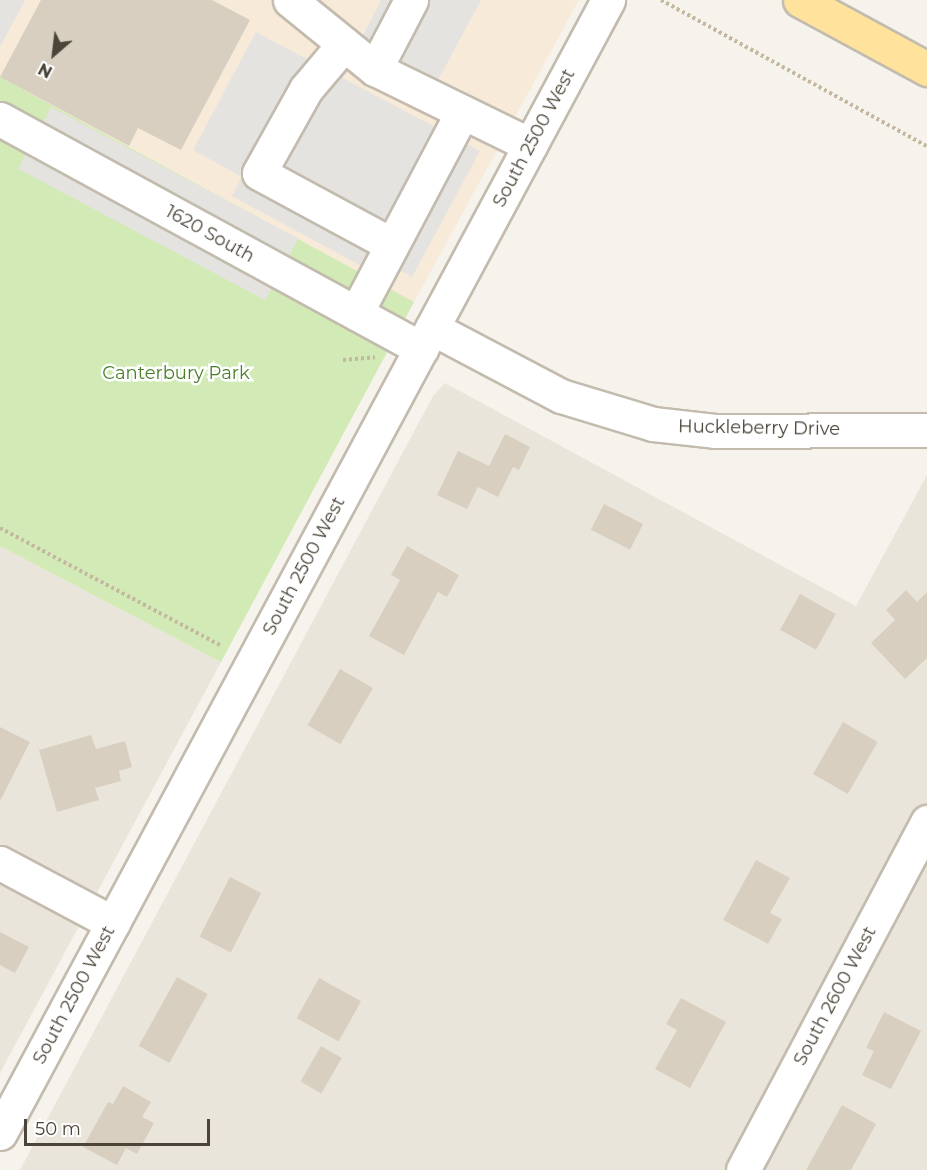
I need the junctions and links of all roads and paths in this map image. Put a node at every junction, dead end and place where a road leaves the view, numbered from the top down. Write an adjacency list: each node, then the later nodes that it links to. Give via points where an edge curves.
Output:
1 (290, 0): 6 (street)
2 (411, 0): 7 (street)
3 (608, 0): 11 (street, South 2500 West)
4 (661, 0): 12 (path)
5 (800, 0): 8 (main road)
6 (344, 44): 7 (street); 13 (street, via 306,89 258,173)
7 (375, 69): 9 (street)
8 (927, 69)
9 (462, 113): 11 (street); 13 (street)
10 (0, 119): 14 (street, 1620 South)
11 (530, 145): 15 (street, South 2500 West)
12 (927, 146)
13 (392, 245): 14 (street)
14 (356, 313): 15 (street, 1620 South)
15 (426, 338): 18 (street, Huckleberry Drive, via 561,396 653,424 715,431); 23 (street, South 2500 West)
16 (379, 357): 17 (path)
17 (343, 360)
18 (927, 430)
19 (0, 528): 20 (path)
20 (220, 645)
21 (927, 822): 25 (street, South 2600 West)
22 (0, 863): 23 (street)
23 (112, 923): 24 (street, South 2500 West)
24 (0, 1133)
25 (743, 1170)

